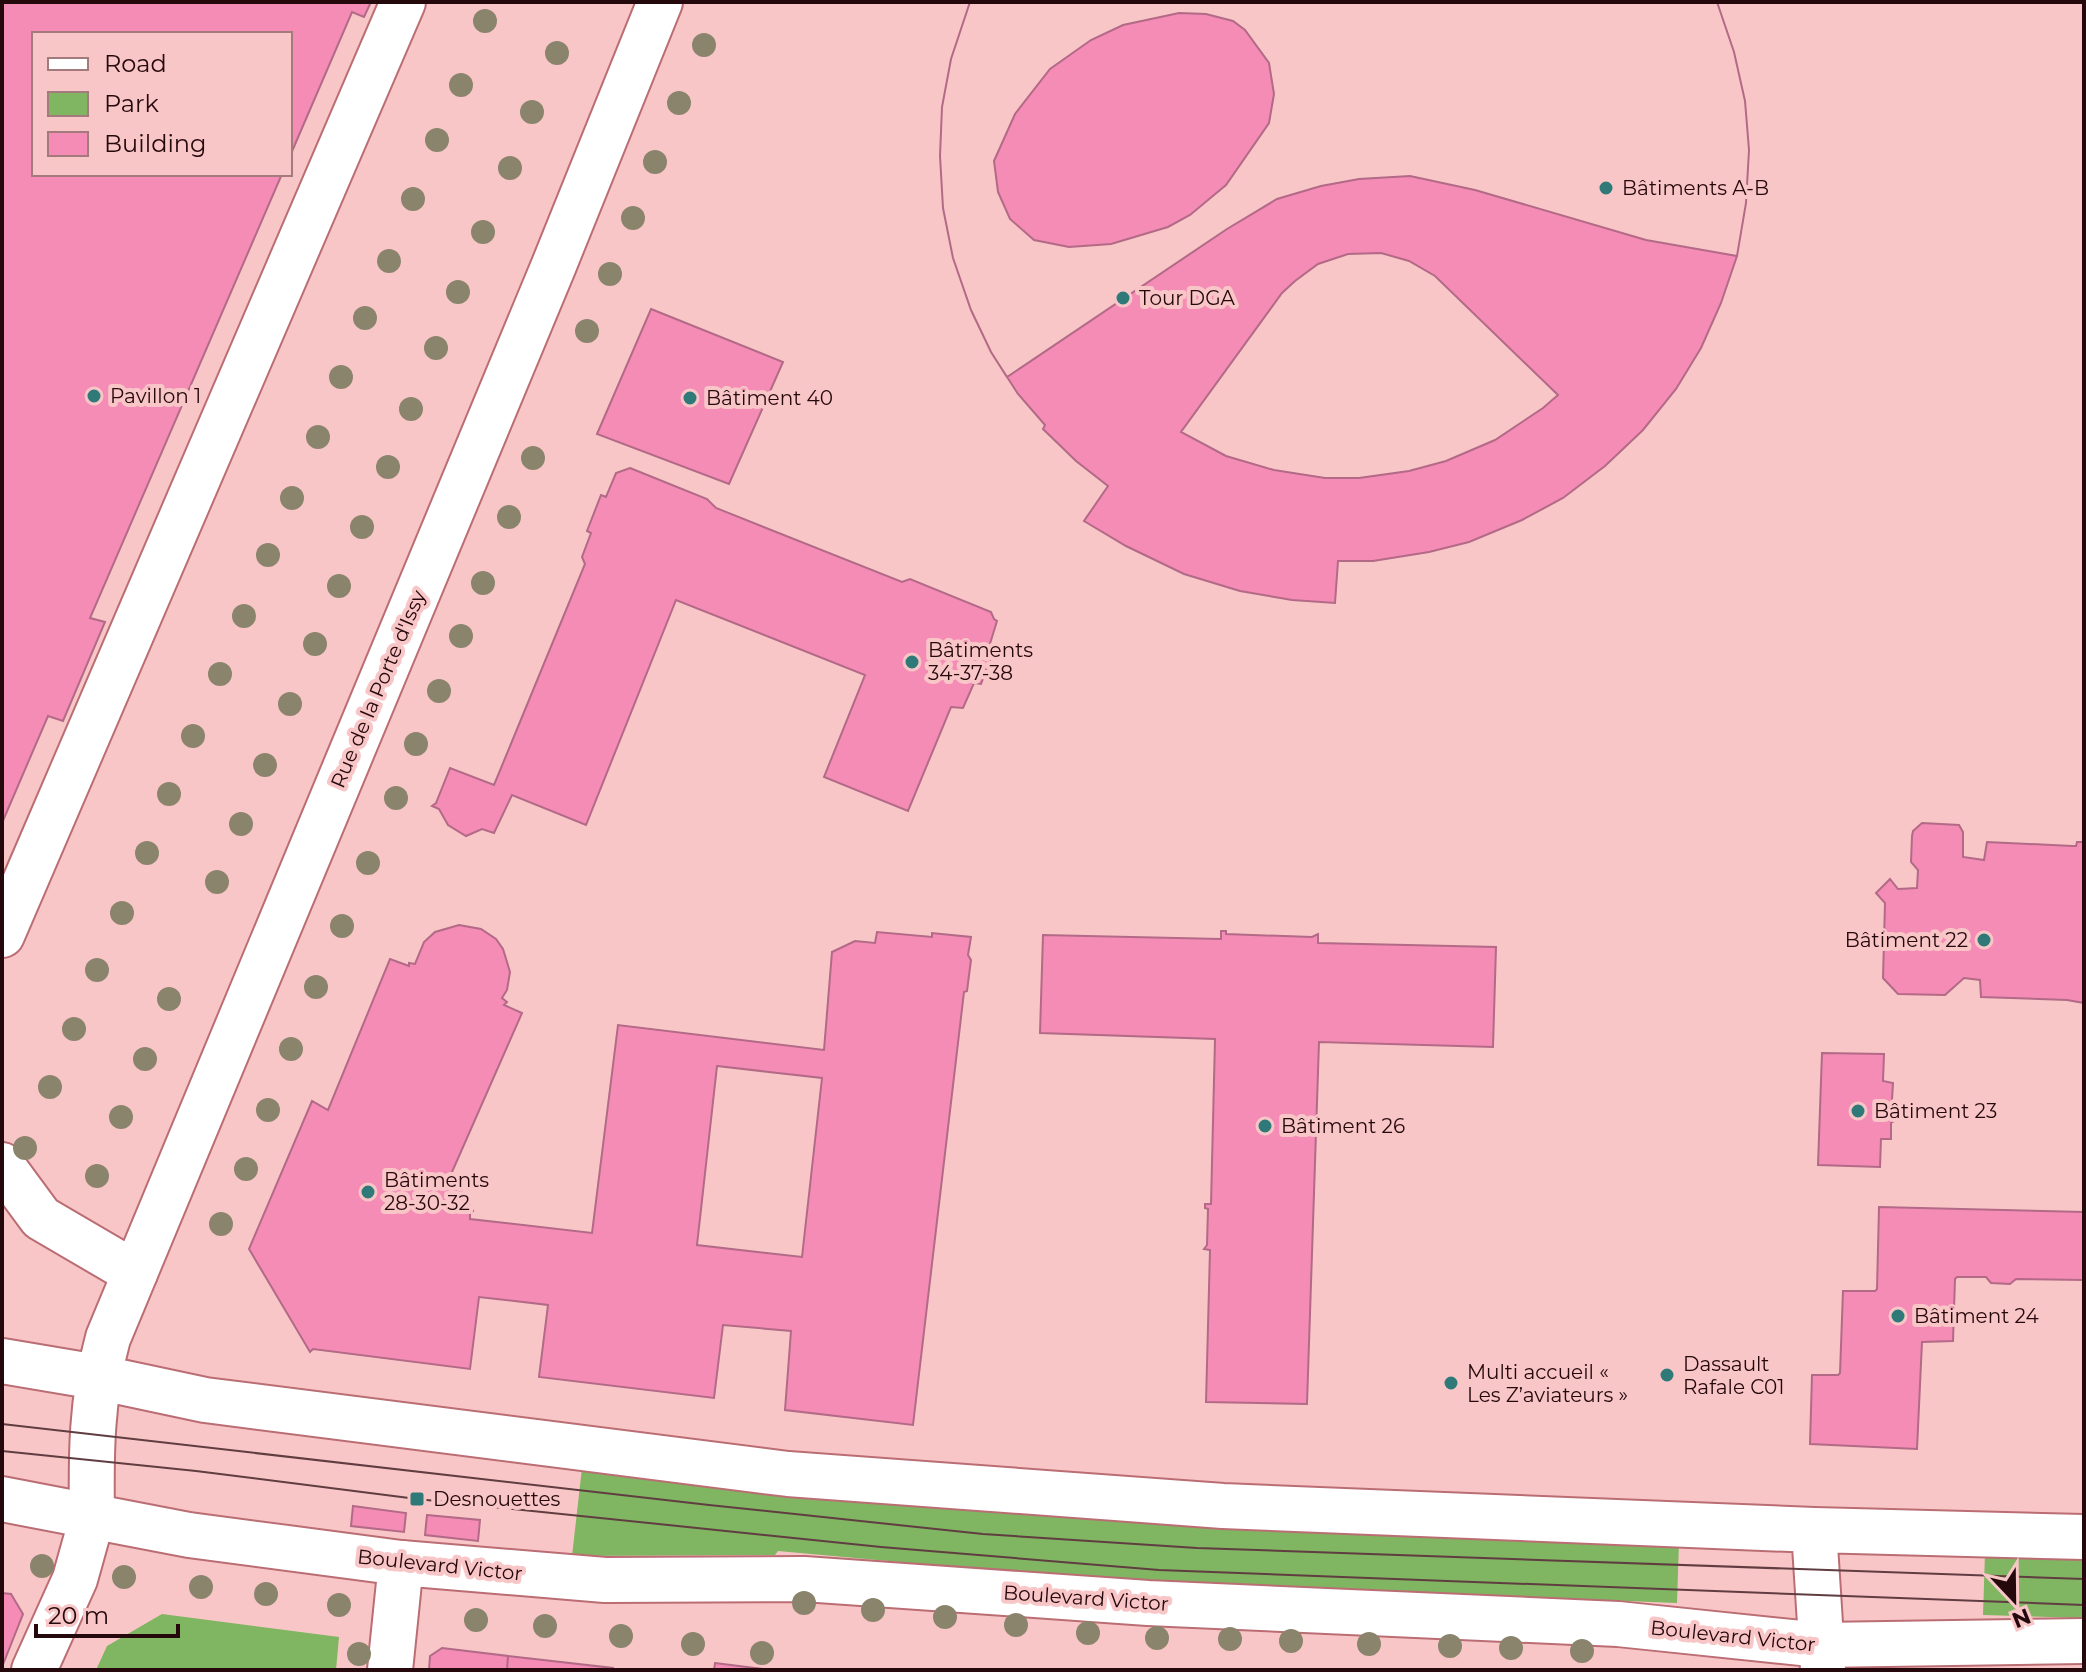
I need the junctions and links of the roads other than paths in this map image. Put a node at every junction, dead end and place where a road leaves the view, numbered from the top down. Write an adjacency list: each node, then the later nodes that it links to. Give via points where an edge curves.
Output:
1 (403, 2): 3 (main road)
2 (660, 2): 5 (main road, Rue de la Porte d'Issy)
3 (2, 935)
4 (2, 1165): 5 (main road, via 41,1218)
5 (135, 1273): 7 (main road, Rue de la Porte d'Issy)
6 (2, 1361): 7 (main road)
7 (97, 1377): 9 (main road); 10 (main road, via 205,1400 788,1474 1223,1506)
8 (2, 1499): 9 (main road, Boulevard Victor)
9 (92, 1518): 12 (main road, Boulevard Victor); 15 (main road, via 75,1579)
10 (1814, 1530): 11 (main road); 14 (main road)
11 (2084, 1537)
12 (401, 1563): 14 (main road, Boulevard Victor, via 605,1580 804,1579 1148,1603 1618,1624); 16 (main road)
13 (2084, 1641): 14 (main road, Boulevard Victor)
14 (1822, 1658)
15 (34, 1670)
16 (390, 1670)

